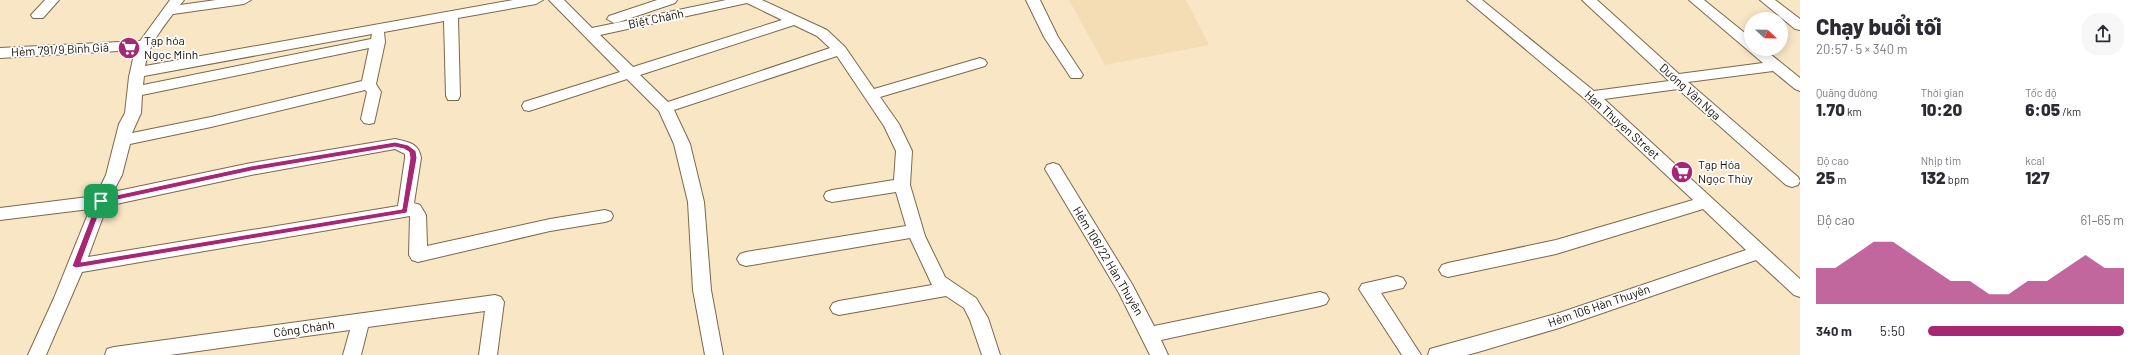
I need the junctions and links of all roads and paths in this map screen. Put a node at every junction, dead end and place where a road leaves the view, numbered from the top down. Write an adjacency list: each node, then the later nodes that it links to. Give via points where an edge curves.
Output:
1 (52, 0): 14 (street)
2 (244, 0): 13 (street)
3 (536, 0): 15 (street)
4 (556, 0): 18 (street)
5 (670, 0): 18 (street)
6 (745, 0): 18 (street, Biệt Chánh)
7 (751, 0): 16 (street)
8 (1033, 0): 29 (street, via 1051,37)
9 (1474, 0): 36 (street, Han Thuyen Street)
10 (1589, 0): 30 (street, Dương Vân Nga)
11 (1696, 0): 20 (street)
12 (1767, 0): 17 (street)
13 (172, 5): 21 (street)
14 (38, 15)
15 (451, 16): 19 (street); 35 (street)
16 (795, 20): 22 (street, via 822,33); 28 (street)
17 (1800, 26)
18 (588, 31): 28 (street)
19 (379, 36): 27 (street); 31 (street); 33 (street)
20 (1744, 39)
21 (144, 45): 23 (street, Hẻm 791/9 Bình Giã); 27 (street)
22 (840, 50): 34 (street); 38 (street)
23 (0, 53)
24 (1764, 56): 26 (street)
25 (980, 63): 34 (street)
26 (1776, 66): 30 (street); 32 (street)
27 (137, 72): 33 (street)
28 (630, 73): 37 (street); 38 (street)
29 (1076, 75)
30 (1679, 82): 36 (street); 42 (street, Dương Vân Nga)
31 (369, 84): 39 (street, via 374,92); 40 (street)
32 (1800, 86)
33 (134, 92): 40 (street, via 132,113)
34 (870, 95): 43 (street, via 903,145 905,158)
35 (453, 96)
36 (1591, 96): 46 (street, Han Thuyen Street)
37 (529, 106)
38 (665, 108): 67 (street, via 682,144 693,190 699,233 702,290)
39 (369, 120)
40 (123, 140): 45 (street, via 114,175)
41 (1054, 169): 61 (street, Hẻm 106/22 Hàn Thuyên, via 1126,289)
42 (1792, 181)
43 (902, 184): 44 (street); 50 (street)
44 (832, 196)
45 (101, 201): 47 (street, via 251,169 395,144 412,151); 48 (street); 53 (street)
46 (1707, 202): 51 (street, Han Thuyen Street); 54 (street, via 1556,248)
47 (405, 211): 49 (street, via 414,209 418,215 418,255 550,225); 53 (street)
48 (0, 214)
49 (605, 216)
50 (915, 231): 52 (street); 56 (street, via 934,273)
51 (1759, 252): 57 (street, Han Thuyen Street); 71 (street, Hẻm 106 Hàn Thuyên, via 1557,320)
52 (746, 260)
53 (76, 266): 63 (street)
54 (1448, 270)
55 (1397, 283): 70 (street, via 1368,289)
56 (947, 289): 59 (street); 68 (street, via 970,303)
57 (1800, 290)
58 (1320, 299): 61 (street)
59 (839, 308)
60 (361, 321): 62 (street, Công Chánh); 65 (street); 66 (street, Công Chánh, via 495,302)
61 (1149, 334): 69 (street, Hẻm 106/22 Hàn Thuyên)
62 (218, 348): 64 (street, Công Chánh)
63 (36, 355)
64 (114, 355)
65 (352, 355)
66 (488, 355)
67 (714, 355)
68 (991, 355)
69 (1159, 355)
70 (1412, 355)
71 (1437, 355)

